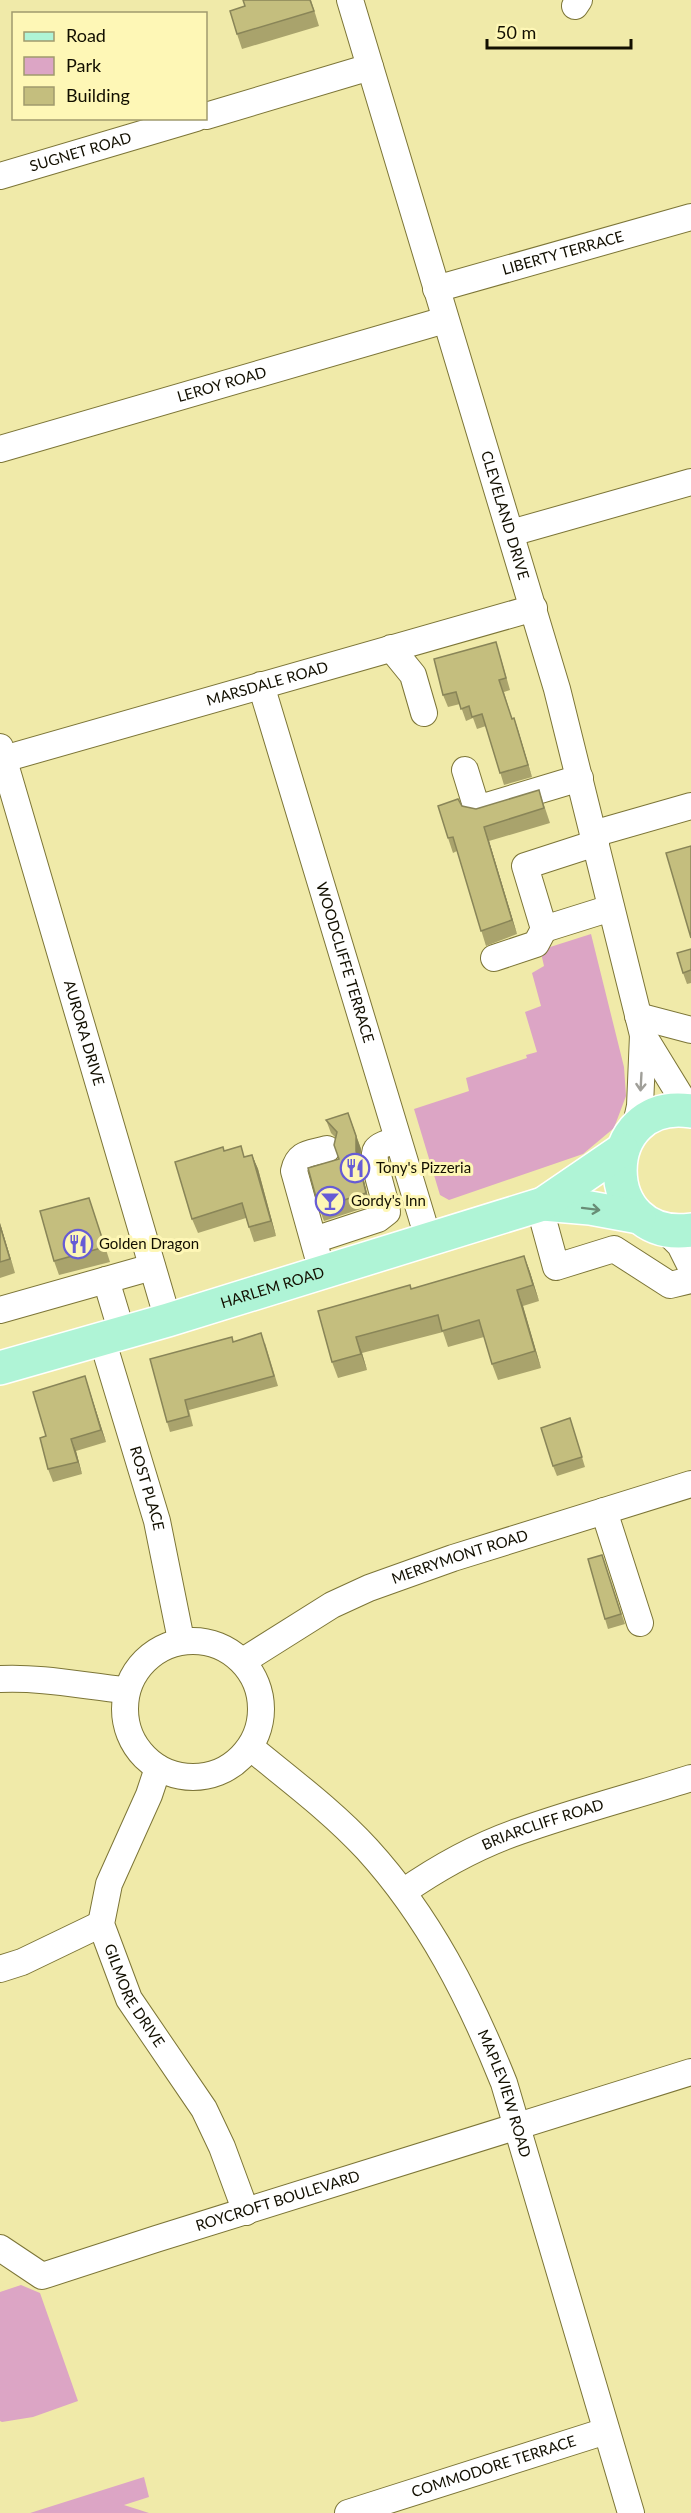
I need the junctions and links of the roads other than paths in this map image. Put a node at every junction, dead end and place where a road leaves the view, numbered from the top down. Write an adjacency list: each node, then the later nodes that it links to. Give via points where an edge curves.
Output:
1 (350, 0): 2 (street, CLEVELAND DRIVE)
2 (370, 67): 3 (street); 7 (street, CLEVELAND DRIVE)
3 (207, 116)
4 (188, 120): 5 (street, SUGNET ROAD)
5 (0, 176)
6 (691, 217): 7 (street, LIBERTY TERRACE)
7 (436, 289): 8 (street, CLEVELAND DRIVE)
8 (445, 320): 9 (street, LEROY ROAD); 11 (street, CLEVELAND DRIVE)
9 (0, 449)
10 (691, 482): 11 (street)
11 (511, 533): 12 (street, CLEVELAND DRIVE)
12 (534, 608): 13 (street, MARSDALE ROAD); 18 (street, CLEVELAND DRIVE)
13 (392, 648): 14 (street, MARSDALE ROAD); 15 (street, via 413,675)
14 (261, 685): 16 (street, MARSDALE ROAD); 28 (street, WOODCLIFFE TERRACE)
15 (424, 713)
16 (1, 756): 34 (street, AURORA DRIVE)
17 (465, 770): 18 (street, via 477,809)
18 (580, 778): 20 (street, CLEVELAND DRIVE)
19 (691, 806): 20 (street)
20 (595, 838): 21 (street, CLEVELAND DRIVE); 22 (street, via 525,866)
21 (611, 908): 22 (street); 24 (street, CLEVELAND DRIVE)
22 (544, 929): 23 (street, via 536,944)
23 (494, 958)
24 (640, 1025): 25 (street); 26 (street, CLEVELAND DRIVE); 27 (street, CLEVELAND DRIVE, one-way to 27, via 640,1106)
25 (691, 1030)
26 (690, 1111): 27 (main road, HARLEM ROAD, via 654,1115)
27 (629, 1139): 30 (main road, HARLEM ROAD); 31 (main road, via 619,1179 623,1193)
28 (398, 1140): 32 (street, WOODCLIFFE TERRACE); 33 (street, via 375,1150 387,1212 378,1219)
29 (327, 1149): 33 (street, via 300,1157 294,1171)
30 (541, 1204): 31 (main road, HARLEM ROAD, one-way to 31, via 590,1208); 32 (main road, HARLEM ROAD); 38 (street, via 556,1267 615,1249 670,1285)
31 (665, 1226): 35 (street)
32 (428, 1238): 36 (main road, HARLEM ROAD)
33 (314, 1240): 36 (street)
34 (152, 1267): 37 (street); 40 (street, AURORA DRIVE)
35 (691, 1267)
36 (323, 1271): 40 (main road, HARLEM ROAD)
37 (106, 1280): 39 (street); 41 (street, ROST PLACE)
38 (691, 1280)
39 (0, 1310)
40 (168, 1320): 41 (main road, HARLEM ROAD)
41 (112, 1336): 42 (main road, HARLEM ROAD); 46 (street, ROST PLACE)
42 (0, 1368)
43 (691, 1484): 44 (street, MERRYMONT ROAD)
44 (604, 1511): 45 (street); 47 (street, MERRYMONT ROAD, via 369,1588 332,1605)
45 (639, 1623)
46 (181, 1640): 47 (street, via 201,1640 224,1647); 49 (street, via 158,1648 140,1664)
47 (243, 1661): 50 (street, via 260,1694 260,1725)
48 (0, 1679): 49 (street, via 67,1681)
49 (126, 1690): 51 (street, via 124,1714 130,1738)
50 (250, 1747): 51 (street, via 235,1764 214,1775 181,1777); 53 (street, MAPLEVIEW ROAD, via 336,1820)
51 (158, 1768): 54 (street, GILMORE DRIVE, via 109,1884)
52 (691, 1778): 53 (street, BRIARCLIFF ROAD, via 520,1831 438,1869)
53 (403, 1892): 57 (street, MAPLEVIEW ROAD, via 438,1945 480,2022)
54 (101, 1924): 55 (street); 58 (street, GILMORE DRIVE, via 129,1999 204,2109)
55 (0, 1969)
56 (691, 2072): 57 (street, ROYCROFT BOULEVARD)
57 (516, 2126): 58 (street, ROYCROFT BOULEVARD); 60 (street, MAPLEVIEW ROAD)
58 (246, 2212): 59 (street, ROYCROFT BOULEVARD, via 42,2276)
59 (0, 2248)
60 (606, 2431): 61 (street, COMMODORE TERRACE); 62 (street, MAPLEVIEW ROAD)
61 (348, 2513)
62 (631, 2513)

